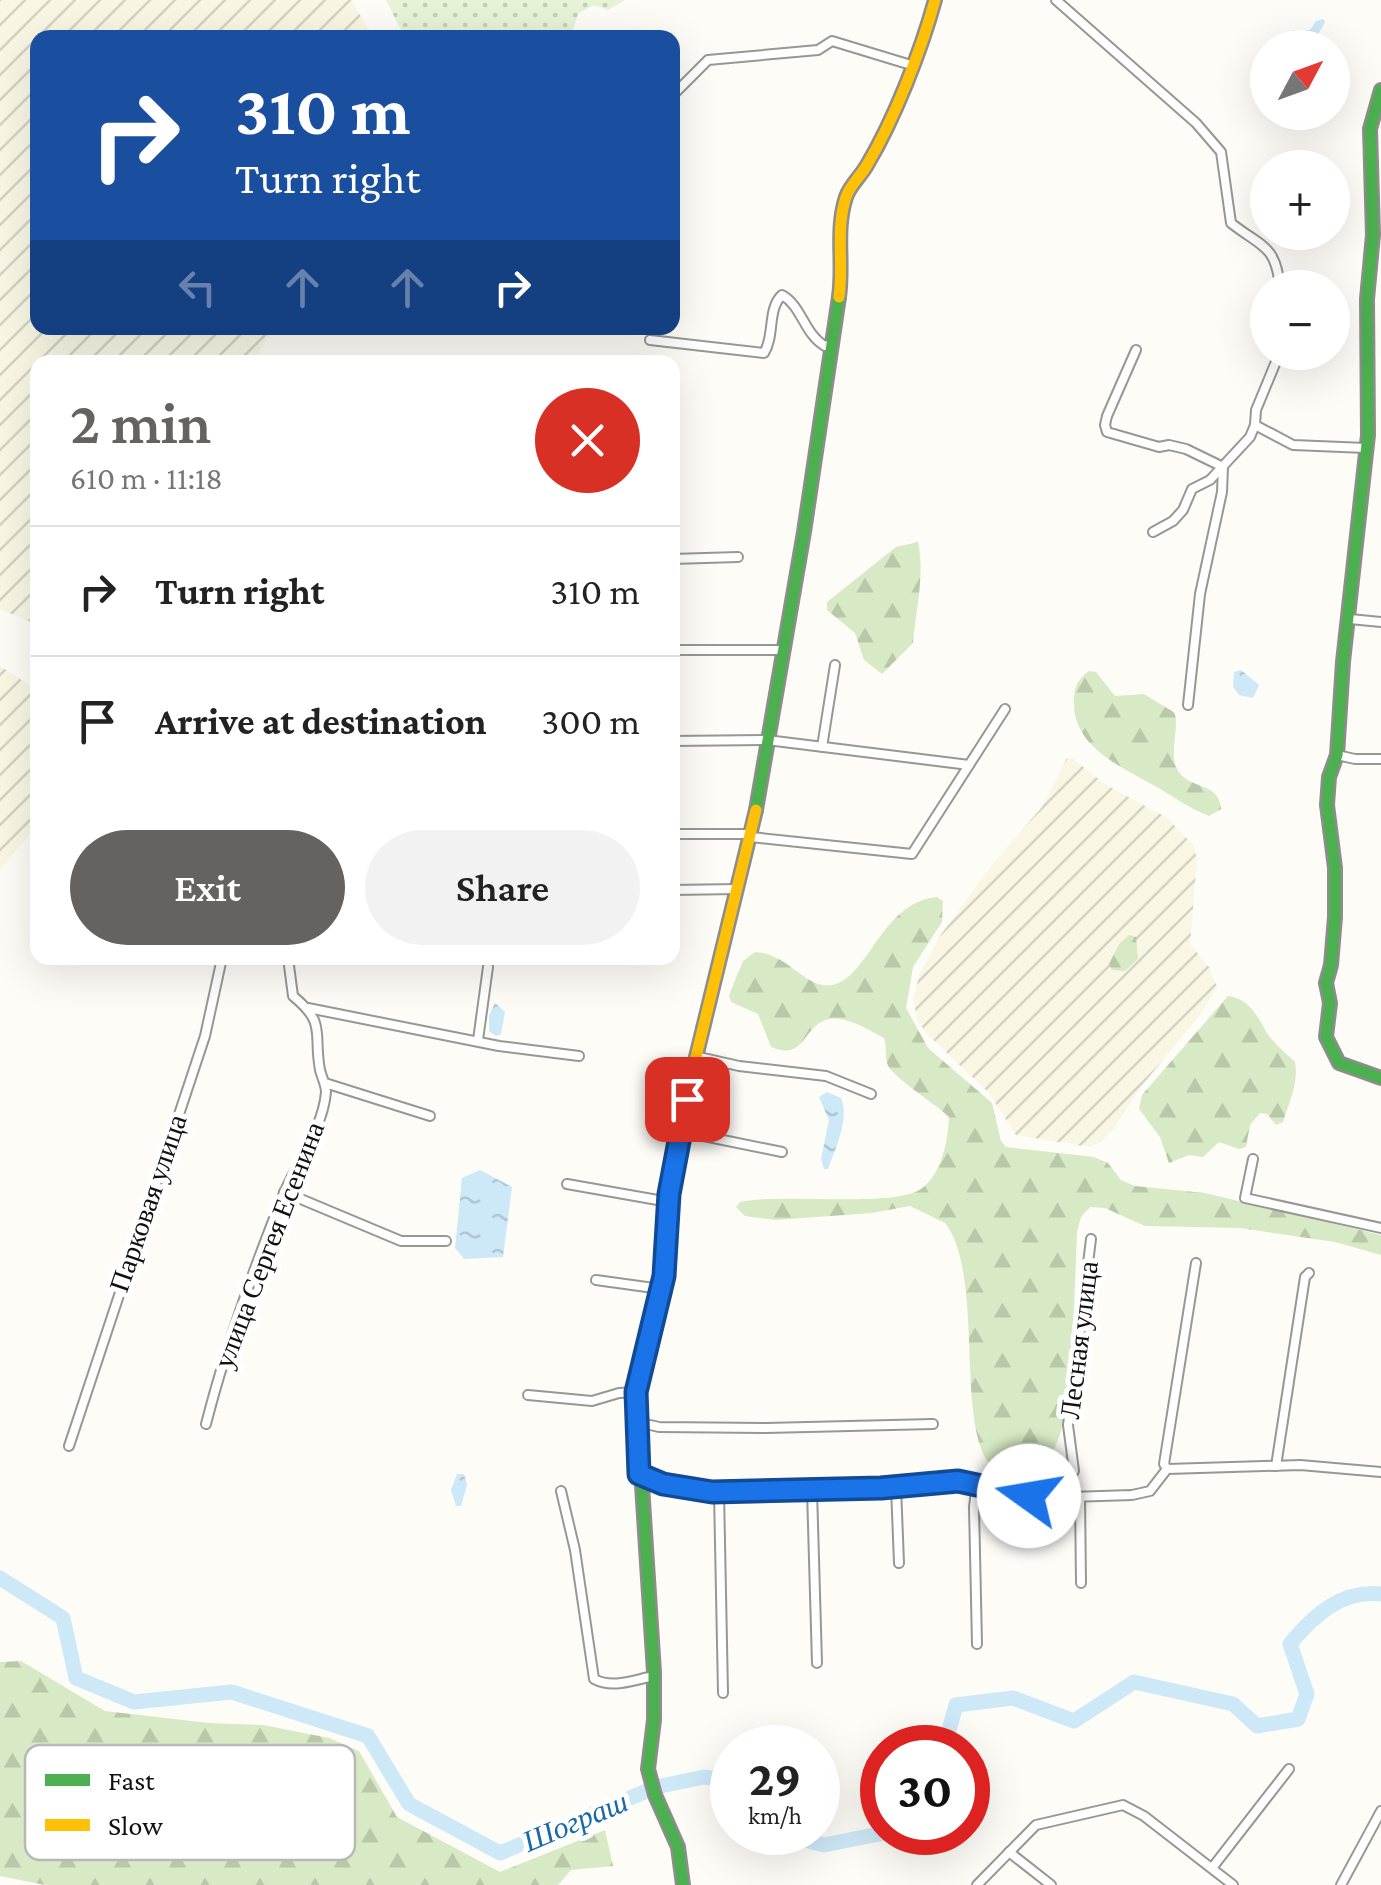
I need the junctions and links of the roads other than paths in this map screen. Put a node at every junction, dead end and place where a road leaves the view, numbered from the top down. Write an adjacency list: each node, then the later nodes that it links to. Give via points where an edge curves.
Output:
1 (934, 0): 3 (street)
2 (1056, 0): 6 (street, via 1221,152 1231,224 1275,257)
3 (911, 65): 4 (street, via 832,41 818,50 708,60); 8 (street, via 867,166 847,192 838,228 842,280)
4 (680, 88)
5 (1381, 90): 12 (street, via 1370,129)
6 (1277, 270)
7 (650, 340): 8 (street, via 764,353 782,295 811,336)
8 (833, 344): 20 (street)
9 (1136, 350): 13 (street, via 1104,425 1107,432 1186,449)
10 (1273, 370): 11 (street)
11 (1255, 425): 12 (street, via 1293,445); 13 (street)
12 (1372, 439): 17 (street)
13 (1222, 466): 14 (street, via 1192,489 1173,521); 22 (street)
14 (1153, 532)
15 (738, 557): 16 (street)
16 (680, 560)
17 (1350, 620): 18 (street); 27 (street)
18 (1381, 622)
19 (680, 650): 20 (street)
20 (783, 650): 24 (street)
21 (835, 665): 26 (street)
22 (1188, 705)
23 (1005, 709): 29 (street)
24 (767, 740): 25 (street); 26 (street); 31 (street)
25 (680, 742)
26 (822, 747): 29 (street)
27 (1337, 755): 28 (street); 41 (street, via 1327,805 1335,868 1326,1016 1338,1063)
28 (1381, 759)
29 (968, 765): 31 (street, via 912,854)
30 (680, 834): 31 (street)
31 (751, 836): 33 (street)
32 (680, 890): 33 (street)
33 (738, 890): 40 (street)
34 (220, 965): 63 (street, Парковая улица, via 205,1036)
35 (288, 965): 37 (street, улица Сергея Есенина, via 293,996)
36 (488, 967): 38 (street)
37 (308, 1008): 38 (street); 42 (street, улица Сергея Есенина, via 317,1022)
38 (478, 1040): 39 (street)
39 (580, 1056)
40 (699, 1057): 43 (street, via 826,1076); 45 (street)
41 (1381, 1078)
42 (324, 1083): 44 (street); 49 (street, улица Сергея Есенина, via 321,1110)
43 (872, 1094)
44 (430, 1116)
45 (679, 1131): 46 (street); 50 (street)
46 (782, 1152)
47 (1253, 1158): 51 (street, via 1244,1198)
48 (567, 1184): 50 (street)
49 (284, 1192): 53 (street, via 401,1242); 61 (street, улица Сергея Есенина, via 229,1337)
50 (669, 1202): 57 (street)
51 (1381, 1228)
52 (1091, 1239): 73 (street, Лесная улица, via 1068,1426 1074,1471)
53 (446, 1242)
54 (1196, 1263): 65 (street)
55 (1310, 1272): 64 (street)
56 (596, 1280): 57 (street)
57 (660, 1289): 58 (street)
58 (636, 1392): 59 (street, via 592,1400); 60 (street)
59 (528, 1395)
60 (637, 1422): 62 (street, via 766,1428); 67 (street)
61 (206, 1424)
62 (933, 1424)
63 (69, 1446)
64 (1276, 1466): 65 (street); 66 (street)
65 (1167, 1469): 74 (street, via 1150,1491)
66 (1381, 1472)
67 (639, 1474): 72 (street); 79 (street)
68 (978, 1484): 69 (street); 73 (street, via 1018,1495); 77 (street)
69 (896, 1487): 70 (street); 75 (street)
70 (812, 1490): 72 (street); 78 (street)
71 (562, 1491): 79 (street, via 594,1679 618,1684)
72 (719, 1492): 80 (street)
73 (1058, 1495): 74 (street)
74 (1080, 1497): 76 (street)
75 (898, 1563)
76 (1081, 1583)
77 (977, 1644)
78 (817, 1663)
79 (654, 1676): 85 (street, via 648,1769 678,1847)
80 (723, 1693)
81 (1289, 1768): 84 (street)
82 (1381, 1810): 89 (street)
83 (1009, 1852): 84 (street, via 1044,1822 1122,1804); 86 (street); 87 (street)
84 (1212, 1868): 88 (street)
85 (683, 1885)
86 (978, 1885)
87 (1051, 1885)
88 (1234, 1885)
89 (1341, 1885)

